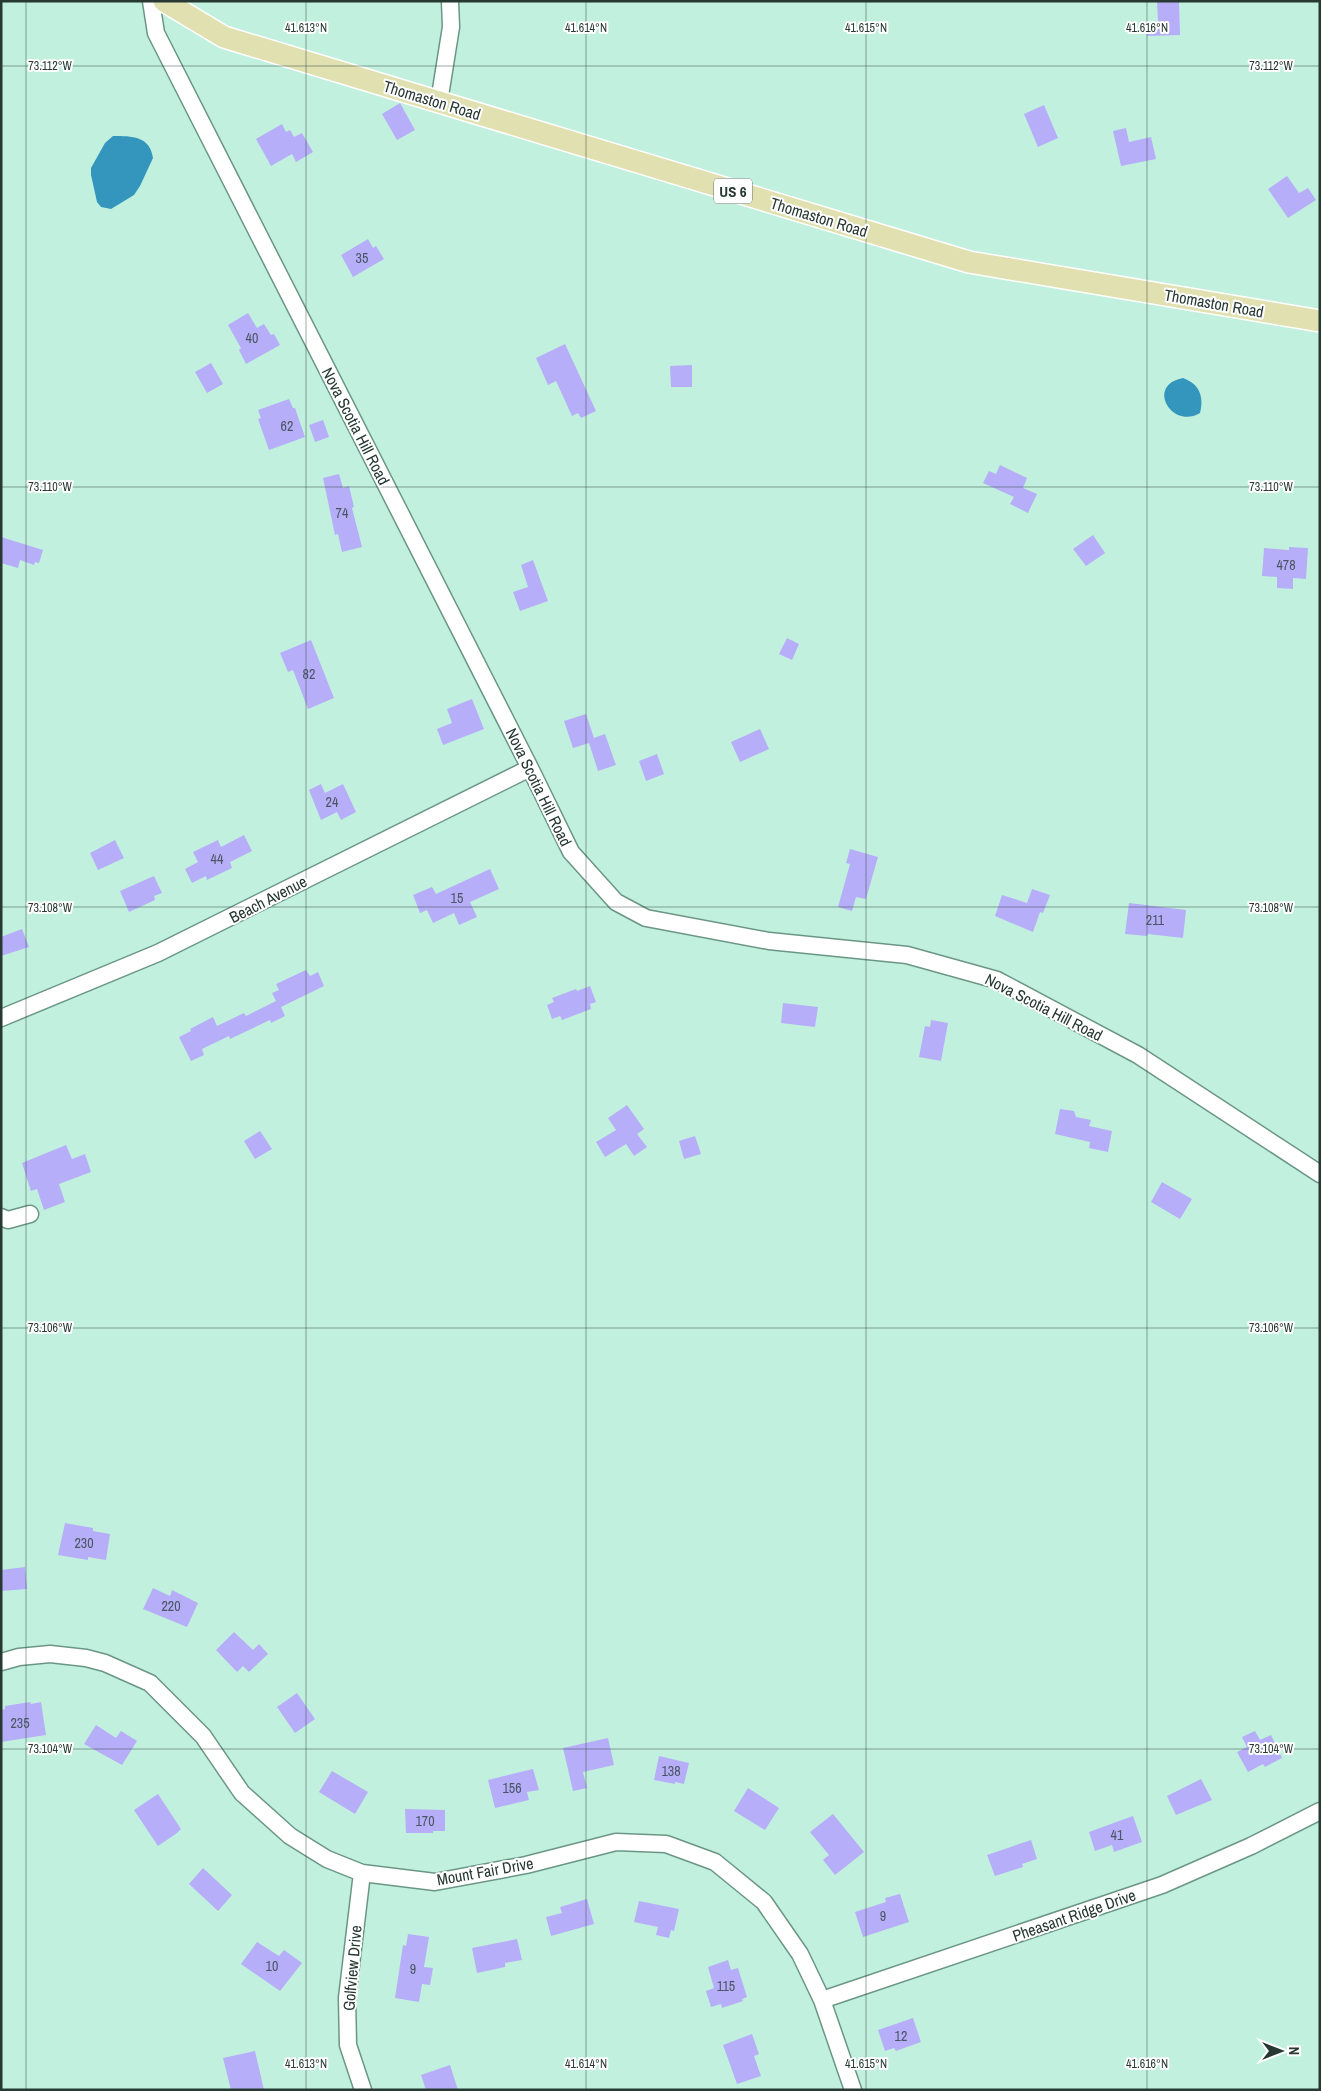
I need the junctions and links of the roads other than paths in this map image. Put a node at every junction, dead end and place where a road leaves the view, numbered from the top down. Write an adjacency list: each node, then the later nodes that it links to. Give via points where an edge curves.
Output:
1 (151, 1): 6 (street, Nova Scotia Hill Road, via 156,33)
2 (164, 1): 4 (main road, Thomaston Road / US 6, via 224,37)
3 (450, 1): 4 (street, via 451,27)
4 (439, 102): 5 (main road, Thomaston Road / US 6, via 969,262)
5 (1320, 321)
6 (530, 768): 7 (street, Beach Avenue, via 158,954); 8 (street, Nova Scotia Hill Road, via 571,852 616,902 646,918 769,941 907,955 997,980 1138,1055)
7 (1, 1018)
8 (1320, 1174)
9 (30, 1214): 10 (street, via 8,1220)
10 (1, 1217)
11 (1, 1662): 13 (street, Mount Fair Drive, via 50,1654 86,1658 150,1683 203,1736 242,1793 290,1836 327,1859)
12 (1320, 1811): 14 (street, Pheasant Ridge Drive, via 1251,1846 1162,1884)
13 (362, 1873): 14 (street, Mount Fair Drive, via 434,1882 526,1865 616,1842 666,1844 714,1862 764,1902 800,1954); 15 (street, Golfview Drive, via 347,1998 348,2045)
14 (822, 2000): 16 (street, Mount Fair Drive)
15 (363, 2090)
16 (854, 2090)

